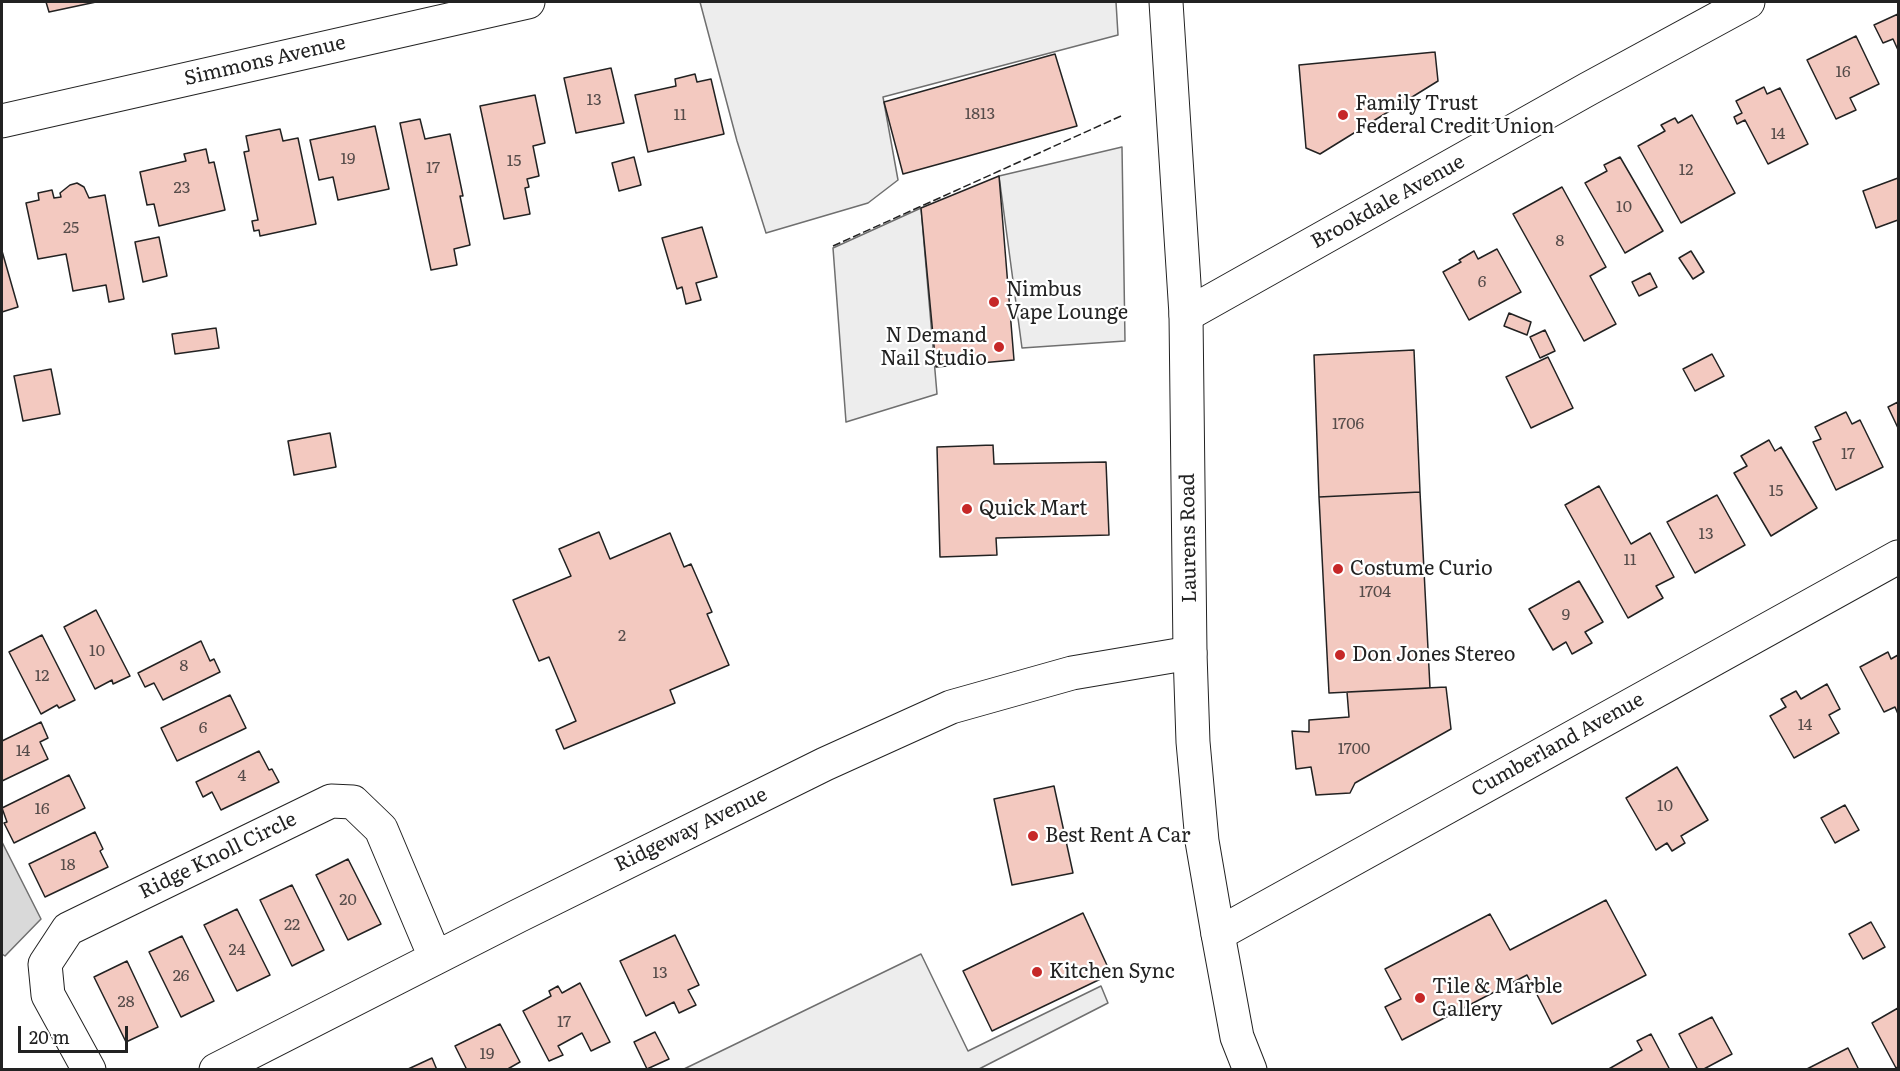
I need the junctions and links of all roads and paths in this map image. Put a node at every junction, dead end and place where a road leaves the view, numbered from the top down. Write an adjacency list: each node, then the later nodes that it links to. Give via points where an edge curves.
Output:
1 (528, 2): 4 (street, Simmons Avenue)
2 (1166, 2): 5 (street, Laurens Road)
3 (1748, 2): 5 (street, Brookdale Avenue)
4 (2, 121)
5 (1186, 315): 7 (street, Laurens Road)
6 (1899, 557): 8 (street, Cumberland Avenue)
7 (1190, 653): 8 (street, Laurens Road, via 1199,812); 9 (street, Ridgeway Avenue, via 1072,673 951,707 825,764)
8 (1218, 933): 12 (street, Laurens Road, via 1238,1037)
9 (435, 957): 10 (street, Ridge Knoll Circle, via 381,829 353,802 331,801 68,929 45,964 48,995); 11 (street, Ridgeway Avenue)
10 (89, 1070)
11 (216, 1070)
12 (1250, 1070)

